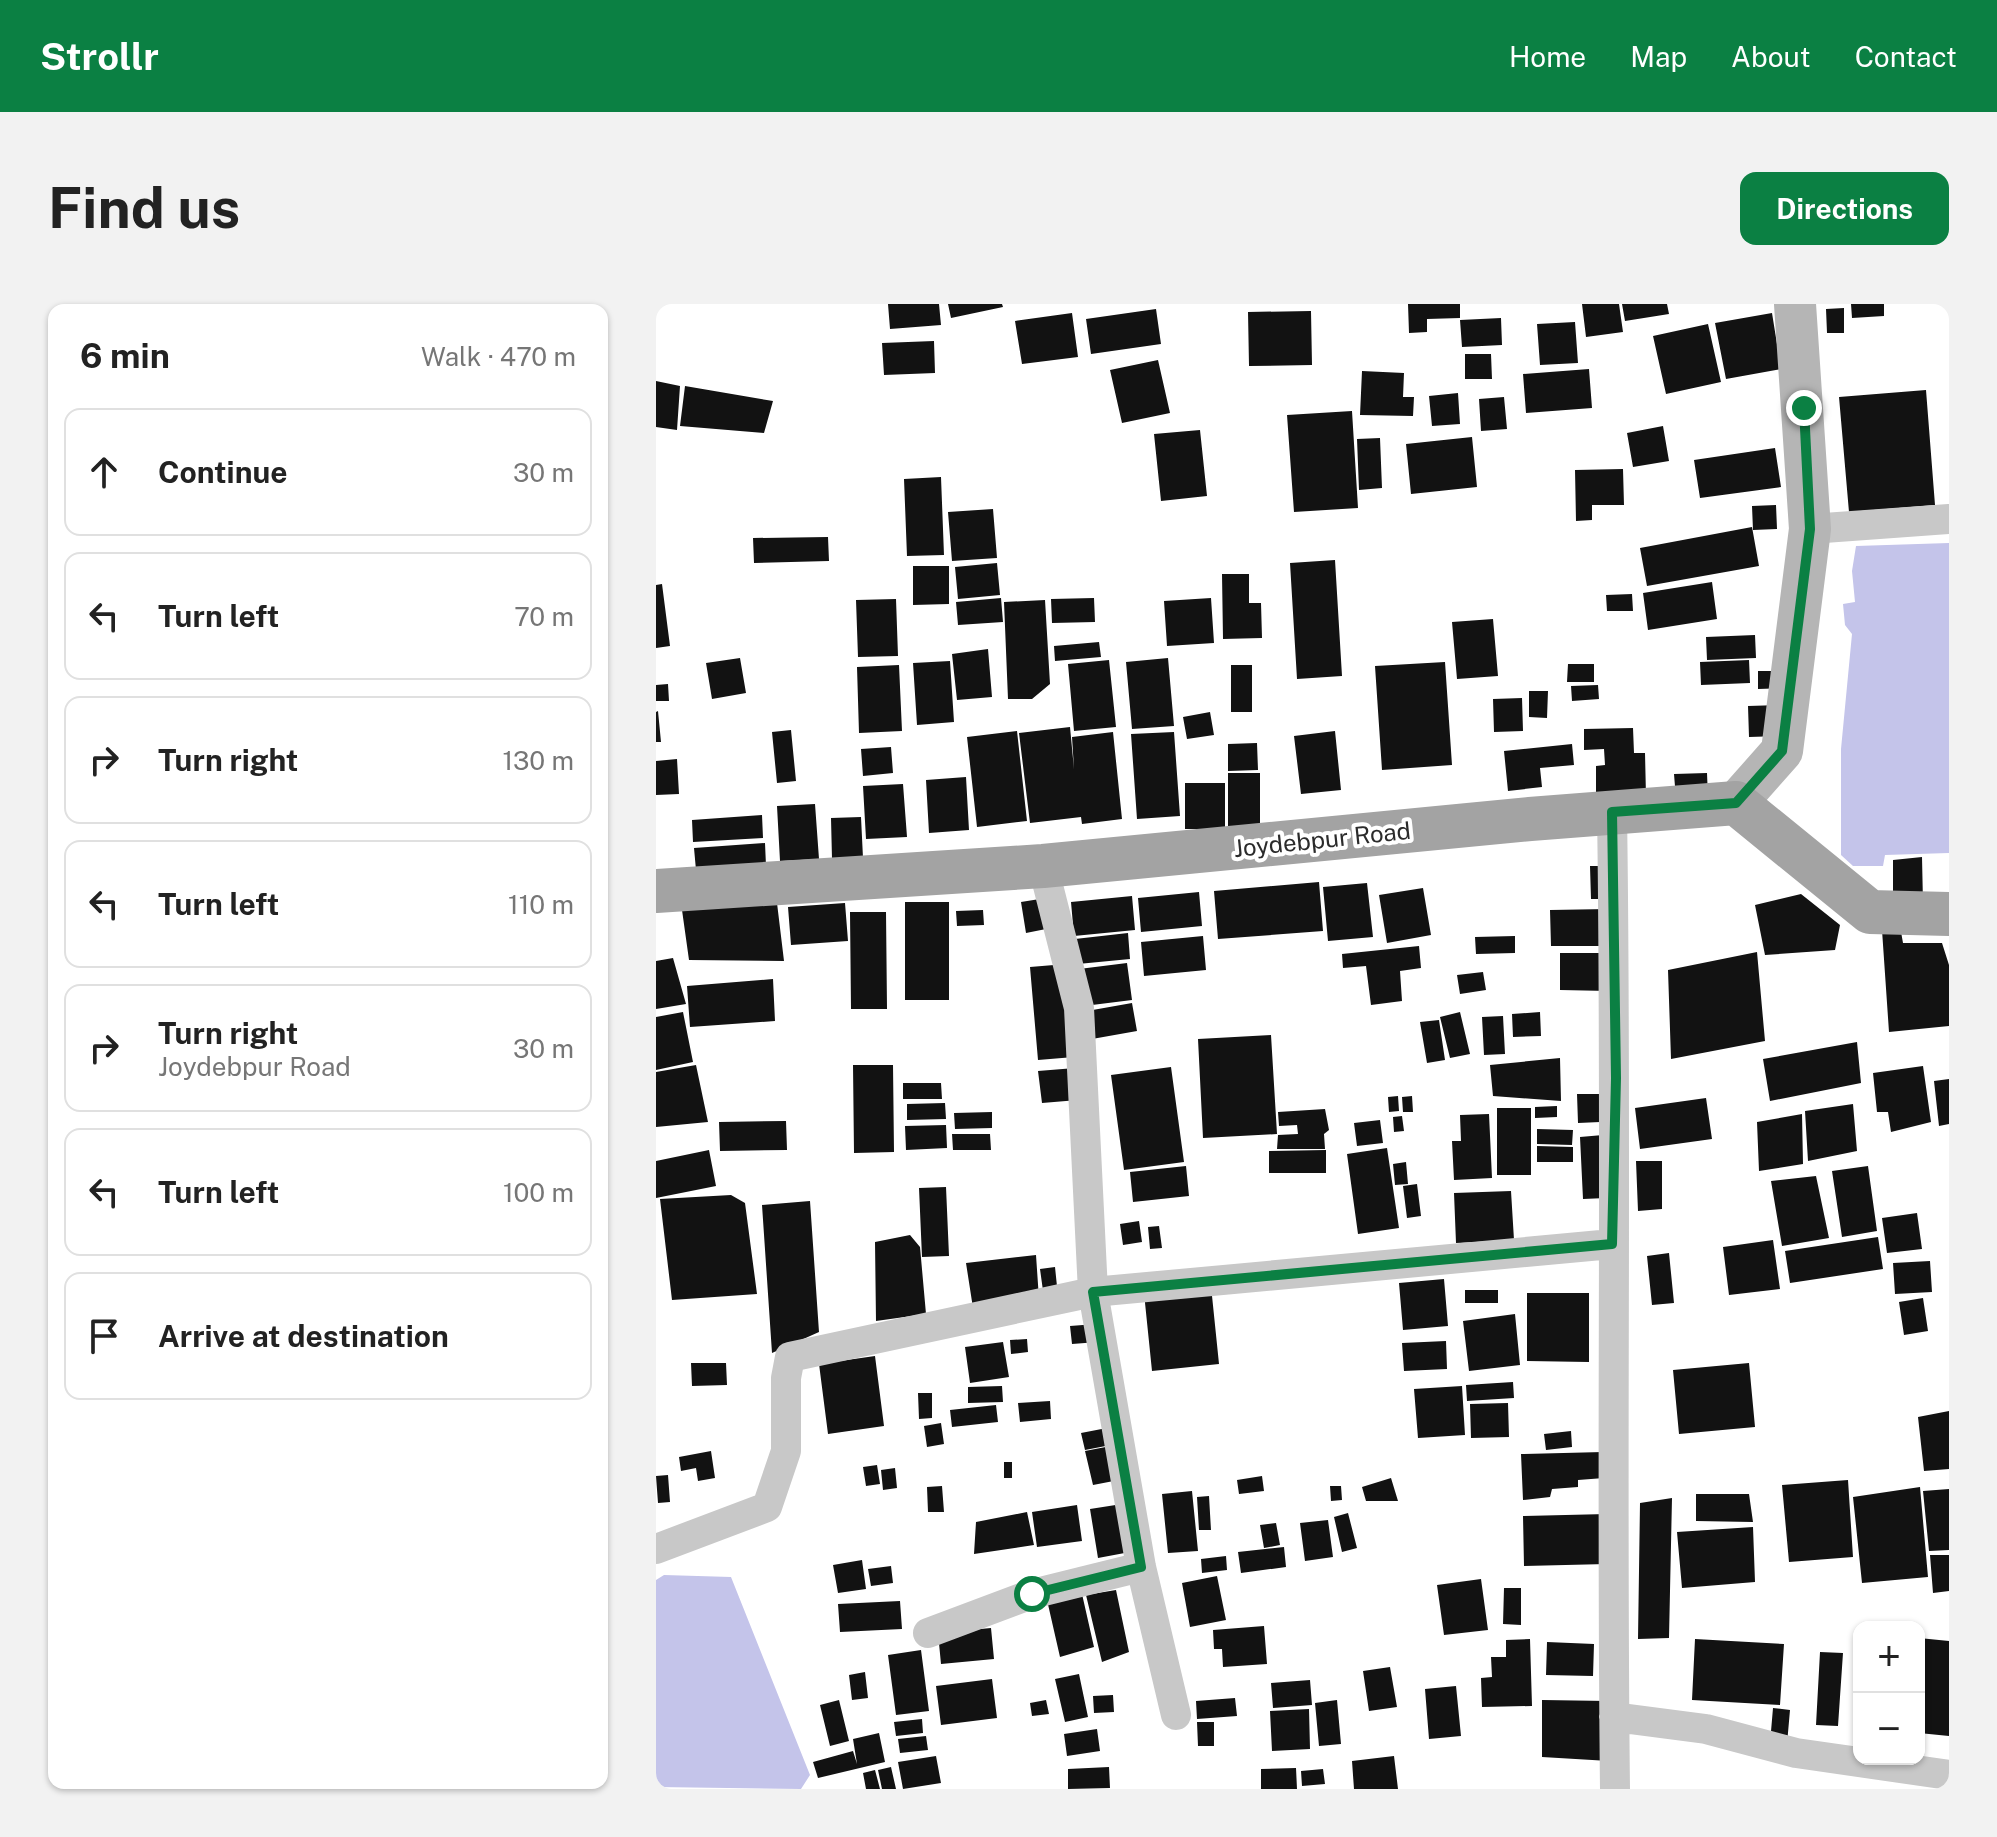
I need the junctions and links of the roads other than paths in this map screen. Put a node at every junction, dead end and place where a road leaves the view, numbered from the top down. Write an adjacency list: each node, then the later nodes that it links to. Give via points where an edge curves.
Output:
1 (1795, 304): 3 (street)
2 (1949, 519): 3 (street)
3 (1810, 529): 4 (street, via 1782,751)
4 (1736, 803): 5 (main road, Joydebpur Road); 8 (main road, via 1870,912)
5 (1612, 812): 6 (main road, Joydebpur Road); 9 (street)
6 (1043, 866): 7 (main road, Joydebpur Road); 10 (street, via 1079,1008)
7 (656, 891)
8 (1949, 914)
9 (1612, 1244): 10 (street); 15 (street)
10 (1093, 1292): 11 (street, via 790,1357 786,1451 767,1507); 12 (street)
11 (656, 1549)
12 (1141, 1567): 13 (street, via 1032,1594); 14 (street)
13 (928, 1633)
14 (1176, 1715)
15 (1614, 1717): 16 (street, via 1706,1729 1796,1753); 17 (street)
16 (1949, 1775)
17 (1615, 1789)

